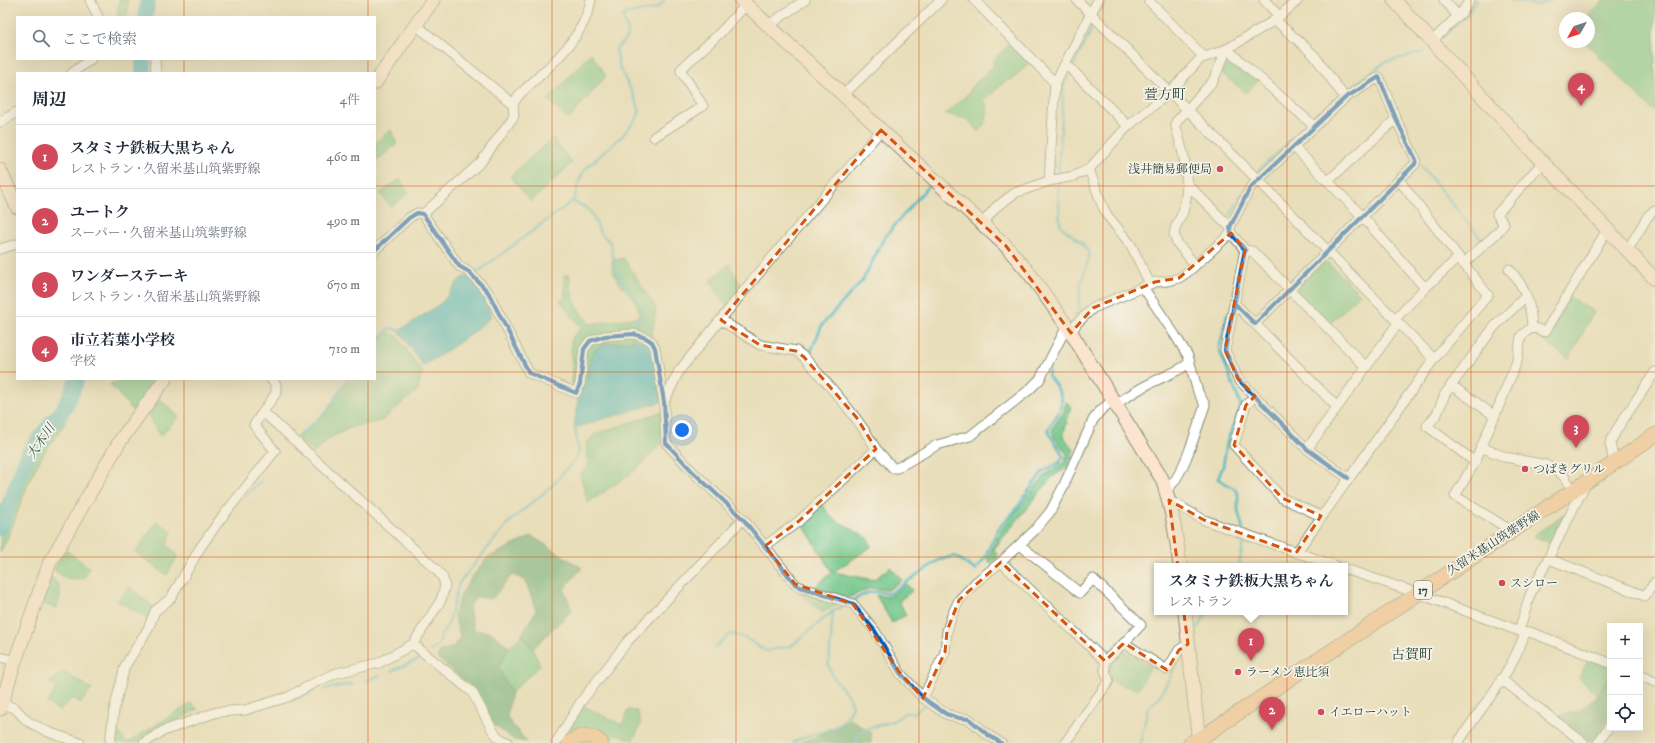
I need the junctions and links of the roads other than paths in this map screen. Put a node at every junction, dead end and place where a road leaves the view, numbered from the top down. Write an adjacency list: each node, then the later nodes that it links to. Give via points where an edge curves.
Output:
1 (90, 0): 17 (street)
2 (433, 0): 20 (street)
3 (591, 0): 35 (street, via 589,12 580,30)
4 (805, 0): 21 (street)
5 (941, 0): 33 (street)
6 (974, 0): 31 (street)
7 (1077, 0): 16 (street)
8 (1098, 0): 16 (street)
9 (1264, 0): 19 (street)
10 (1298, 0): 19 (street)
11 (1394, 0): 22 (street)
12 (1444, 0): 18 (street)
13 (1470, 0): 18 (street)
14 (1154, 2): 24 (street)
15 (743, 3): 21 (street); 43 (street, via 719,34 681,69 703,106)
16 (1091, 15): 27 (street); 32 (street)
17 (98, 16)
18 (1458, 16): 22 (street)
19 (1277, 18): 23 (street); 34 (street, via 1314,56)
20 (416, 25): 30 (street); 35 (street)
21 (769, 25): 33 (street)
22 (1431, 42): 45 (street)
23 (1227, 49): 24 (street); 36 (street, via 1212,81); 40 (street)
24 (1204, 57): 32 (street)
25 (89, 60): 28 (street)
26 (155, 60): 29 (street)
27 (1066, 64): 31 (street); 41 (street)
28 (73, 72)
29 (156, 72)
30 (376, 79)
31 (1055, 82): 50 (street)
32 (1169, 92): 36 (street); 41 (street)
33 (844, 94): 42 (street)
34 (1345, 98): 38 (street, via 1379,76); 40 (street)
35 (513, 104): 55 (street, via 514,116 481,162)
36 (1186, 109): 48 (street); 52 (street, via 1176,122 1176,127 1184,157)
37 (16, 113): 39 (street)
38 (1396, 119): 49 (street, via 1416,160); 51 (street)
39 (0, 122)
40 (1311, 123): 44 (street)
41 (1128, 126): 46 (street)
42 (881, 130): 57 (street); 75 (street)
43 (654, 137)
44 (1293, 146): 48 (street); 51 (street)
45 (1543, 162): 59 (street); 66 (street, via 1497,214 1504,224 1501,228)
46 (1089, 169): 50 (street); 70 (street, via 1102,205 1131,245)
47 (0, 170): 53 (street)
48 (1258, 180): 58 (street, via 1250,188); 64 (street)
49 (1399, 180): 56 (street); 66 (street)
50 (1055, 181): 57 (street, via 1015,193 996,207)
51 (1328, 181): 56 (street)
52 (1187, 184): 58 (street); 67 (street, via 1183,212 1174,234 1177,243)
53 (16, 205)
54 (1655, 210): 65 (street, via 1648,216)
55 (423, 214): 62 (street, via 417,213 409,218); 88 (street, via 459,266 478,279 488,292 529,373 576,393 580,384 584,349 590,341 605,336 637,334 652,342 655,348)
56 (1362, 216): 64 (street); 71 (street)
57 (982, 224): 79 (street, via 1006,246 1029,273)
58 (1231, 230): 63 (street); 67 (street)
59 (1607, 230): 65 (street); 78 (street, via 1544,332)
60 (16, 244): 61 (street)
61 (0, 249)
62 (376, 249)
63 (1245, 250): 72 (street, via 1252,251); 74 (street)
64 (1327, 251): 72 (street); 76 (street)
65 (1627, 251): 69 (street)
66 (1460, 261): 71 (street); 80 (street, via 1488,295)
67 (1195, 265): 70 (street, via 1179,278)
68 (1509, 269): 73 (street, via 1521,283)
69 (1655, 279)
70 (1147, 285): 79 (street, via 1093,308); 81 (street, via 1188,356)
71 (1425, 288): 76 (street)
72 (1290, 289): 77 (street); 82 (street)
73 (1526, 296): 78 (street, via 1532,312); 86 (street, via 1494,327)
74 (1235, 304): 77 (street); 87 (street, via 1225,350 1238,379)
75 (721, 320): 88 (street, via 679,371); 95 (street, via 760,345 796,351 804,357 857,418)
76 (1396, 321): 80 (street); 82 (street)
77 (1256, 324): 90 (street)
78 (1532, 327): 92 (street, via 1521,336 1517,361)
79 (1069, 330): 89 (street); 95 (street, via 1040,379 970,436 937,446 897,468 893,468)
80 (1434, 359): 99 (street)
81 (1189, 363): 89 (street, via 1178,372); 102 (street, via 1205,405 1187,456)
82 (1366, 367): 90 (street)
83 (1655, 372): 98 (street, via 1616,429 1610,443)
84 (163, 380): 122 (street, via 120,441 50,562)
85 (272, 380): 91 (street, via 276,385 276,393)
86 (1452, 386): 92 (street); 97 (street, via 1445,394 1437,414 1427,426)
87 (1255, 396): 96 (street); 103 (street, via 1246,406 1234,445 1282,498)
88 (664, 402): 104 (street, via 666,443)
89 (1115, 402): 102 (street, via 1156,468); 106 (street, via 1101,410 1094,420 1050,512)
90 (1337, 407): 96 (street)
91 (263, 412): 119 (street, via 443,578 445,586 441,600); 133 (street, via 254,425 275,451 219,521 171,598 155,611 148,629 125,666 114,710)
92 (1494, 416): 94 (street)
93 (1655, 435): 98 (main road, 久留米基山筑紫野線 / 17)
94 (1481, 447): 97 (street); 101 (street, via 1505,457 1546,465 1563,474)
95 (876, 449): 107 (street, via 799,521)
96 (1306, 449): 99 (street)
97 (1475, 462): 105 (street, via 1455,496)
98 (1614, 462): 100 (main road, 久留米基山筑紫野線 / 17)
99 (1348, 478): 103 (street)
100 (1586, 482): 101 (main road, 久留米基山筑紫野線 / 17); 109 (street)
101 (1573, 491): 105 (main road, 久留米基山筑紫野線 / 17)
102 (1168, 496): 108 (street, via 1204,520); 111 (street)
103 (1321, 516): 108 (street)
104 (743, 519): 107 (street); 136 (street, via 627,642 580,703)
105 (1512, 531): 115 (main road, 久留米基山筑紫野線 / 17)
106 (1020, 545): 110 (street); 118 (street, via 1080,593 1093,580 1141,625)
107 (765, 546): 128 (street, via 795,584 849,603 875,631 900,673)
108 (1296, 553): 112 (street)
109 (1549, 558): 114 (street, via 1645,596); 117 (street, via 1530,595)
110 (1001, 562): 123 (street); 128 (street, via 959,600 947,631 945,652)
111 (1180, 563)
112 (1327, 563)
113 (1348, 570): 115 (street)
114 (1655, 582)
115 (1417, 593): 117 (street); 131 (main road, 久留米基山筑紫野線 / 17)
116 (1185, 615): 120 (street)
117 (1522, 632): 124 (street, via 1530,632); 126 (street, via 1520,649)
118 (1124, 643): 120 (street, via 1167,670 1179,650); 123 (street)
119 (413, 644): 134 (street, via 379,663 337,673 288,697 245,710 217,712 163,732); 135 (street, via 472,692 493,731)
120 (1188, 644): 131 (street)
121 (0, 657): 122 (street)
122 (15, 661): 129 (street)
123 (1105, 661): 140 (street, via 1109,681)
124 (1607, 662)
125 (1643, 677): 127 (street)
126 (1501, 679): 141 (street); 142 (street)
127 (1655, 682)
128 (923, 698): 139 (street, via 946,714 969,719)
129 (1, 706): 132 (street, via 16,709 27,721 48,732)
130 (1607, 730): 143 (street)
131 (1196, 742)
132 (80, 743)
133 (110, 743)
134 (144, 743)
135 (509, 743)
136 (556, 743)
137 (569, 743): 138 (main road, via 586,736 596,738)
138 (601, 743)
139 (1001, 743)
140 (1065, 743)
141 (1458, 743)
142 (1584, 743)
143 (1598, 743)

